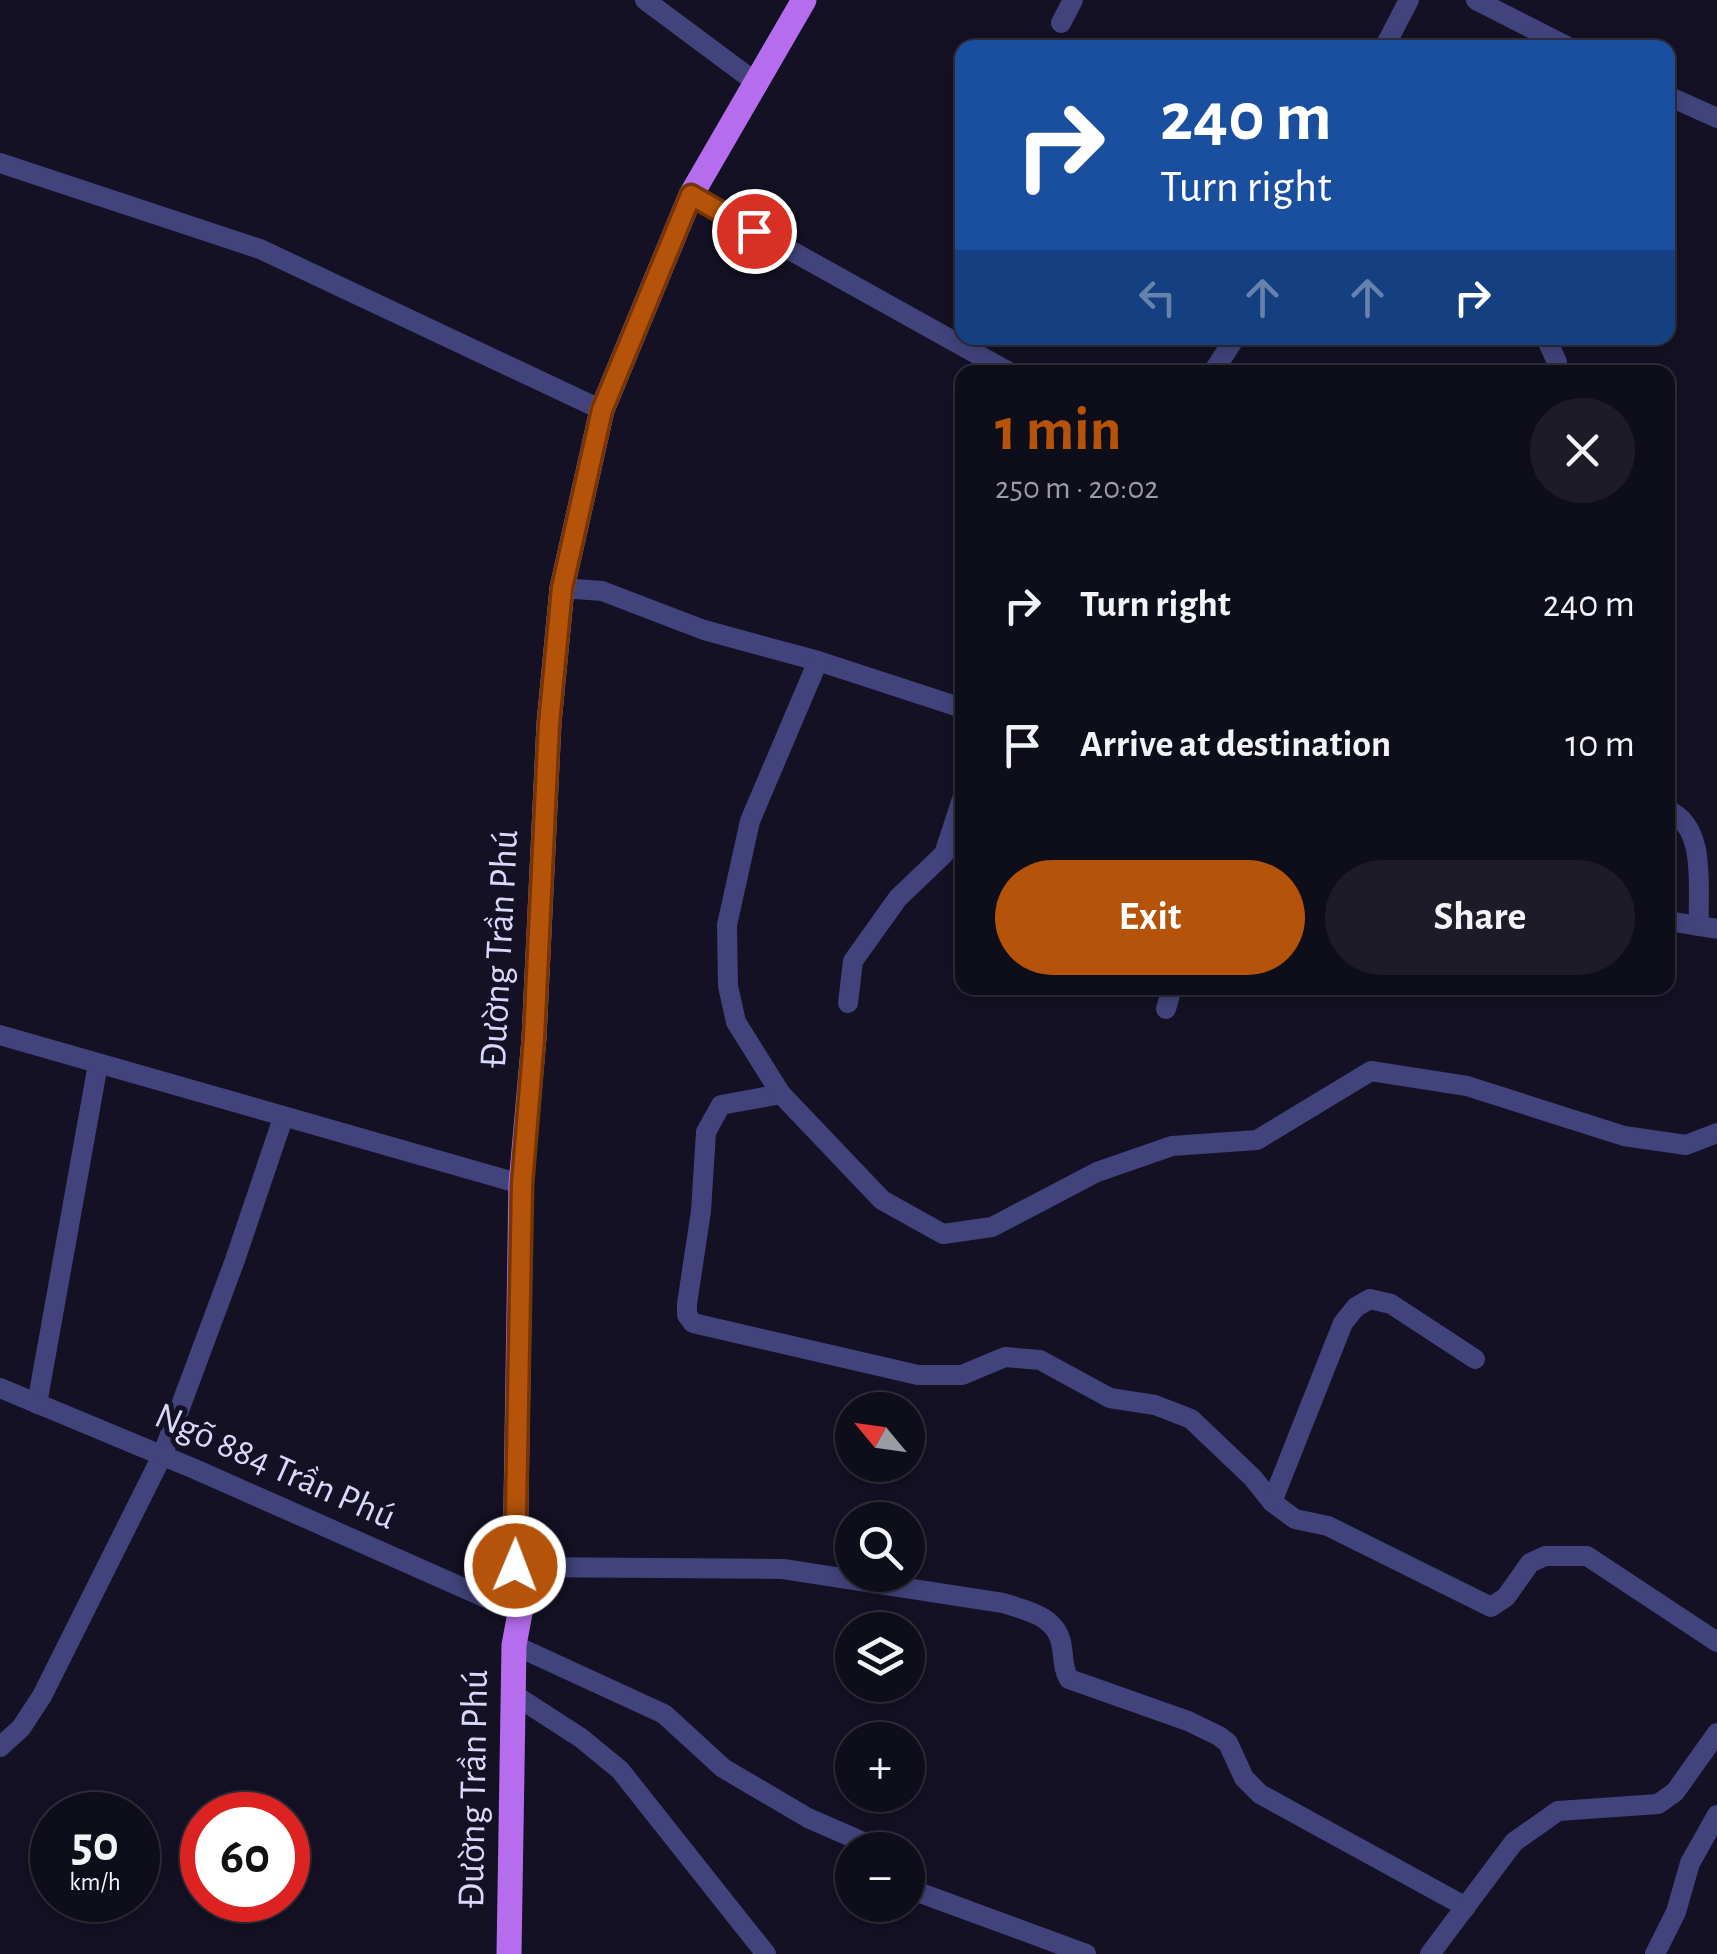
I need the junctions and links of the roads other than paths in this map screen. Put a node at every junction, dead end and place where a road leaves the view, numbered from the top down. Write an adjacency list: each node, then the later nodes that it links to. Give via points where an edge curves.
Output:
1 (645, 0): 9 (street)
2 (804, 0): 9 (main road, Đường Trần Phú)
3 (1074, 0): 6 (street)
4 (1409, 0): 7 (street)
5 (1476, 0): 8 (street)
6 (1061, 23)
7 (1388, 40)
8 (1554, 40)
9 (758, 84): 13 (main road, Đường Trần Phú)
10 (1675, 99): 11 (street)
11 (1717, 118)
12 (0, 163): 17 (street, via 260,248)
13 (691, 195): 14 (street); 17 (main road, Đường Trần Phú)
14 (955, 342)
15 (960, 345): 16 (street)
16 (996, 365)
17 (602, 410): 18 (main road, Đường Trần Phú)
18 (562, 588): 19 (street, via 602,590 704,630); 33 (main road, Đường Trần Phú)
19 (818, 661): 20 (street); 30 (street, via 750,821 726,926 736,1022)
20 (955, 706)
21 (1675, 814): 24 (street, via 1691,829)
22 (955, 820): 26 (street, via 944,854 898,898 853,961)
23 (1675, 921): 24 (street)
24 (1708, 928)
25 (1170, 995): 27 (street)
26 (848, 1003)
27 (1166, 1009)
28 (0, 1035): 29 (street)
29 (98, 1064): 31 (street); 36 (street)
30 (781, 1094): 32 (street, via 882,1200 943,1234 992,1227 1097,1172 1172,1146 1257,1140 1371,1071 1467,1086 1624,1136 1686,1145); 38 (street, via 721,1105 706,1132 689,1320 918,1375 962,1374 1006,1357 1040,1360 1110,1398 1190,1418)
31 (283, 1118): 33 (street); 37 (street)
32 (1717, 1133)
33 (522, 1184): 39 (main road, Đường Trần Phú)
34 (1476, 1359): 38 (street, via 1391,1304 1370,1299 1356,1308 1319,1377)
35 (0, 1388): 36 (street, Ngõ 884 Trần Phú)
36 (37, 1404): 37 (street, Ngõ 884 Trần Phú)
37 (162, 1456): 40 (street, Ngõ 884 Trần Phú); 45 (street, via 42,1696)
38 (1272, 1502): 41 (street, via 1295,1520 1328,1526 1491,1607 1506,1598 1530,1563 1587,1556)
39 (515, 1566): 40 (main road, Đường Trần Phú); 49 (street, via 783,1570 1036,1613 1056,1628 1069,1679 1220,1736 1260,1794)
40 (520, 1613): 42 (main road, Đường Trần Phú)
41 (1717, 1642)
42 (514, 1646): 43 (main road, Đường Trần Phú); 47 (street, via 664,1714 724,1768)
43 (513, 1694): 50 (main road, Đường Trần Phú); 51 (street, via 620,1770)
44 (1717, 1733): 49 (street, via 1675,1792 1658,1804 1558,1811 1514,1842)
45 (0, 1747)
46 (1717, 1816): 54 (street, via 1690,1862)
47 (840, 1832)
48 (925, 1894): 52 (street)
49 (1466, 1908): 53 (street)
50 (510, 1954)
51 (766, 1954)
52 (1086, 1954)
53 (1430, 1954)
54 (1655, 1954)

